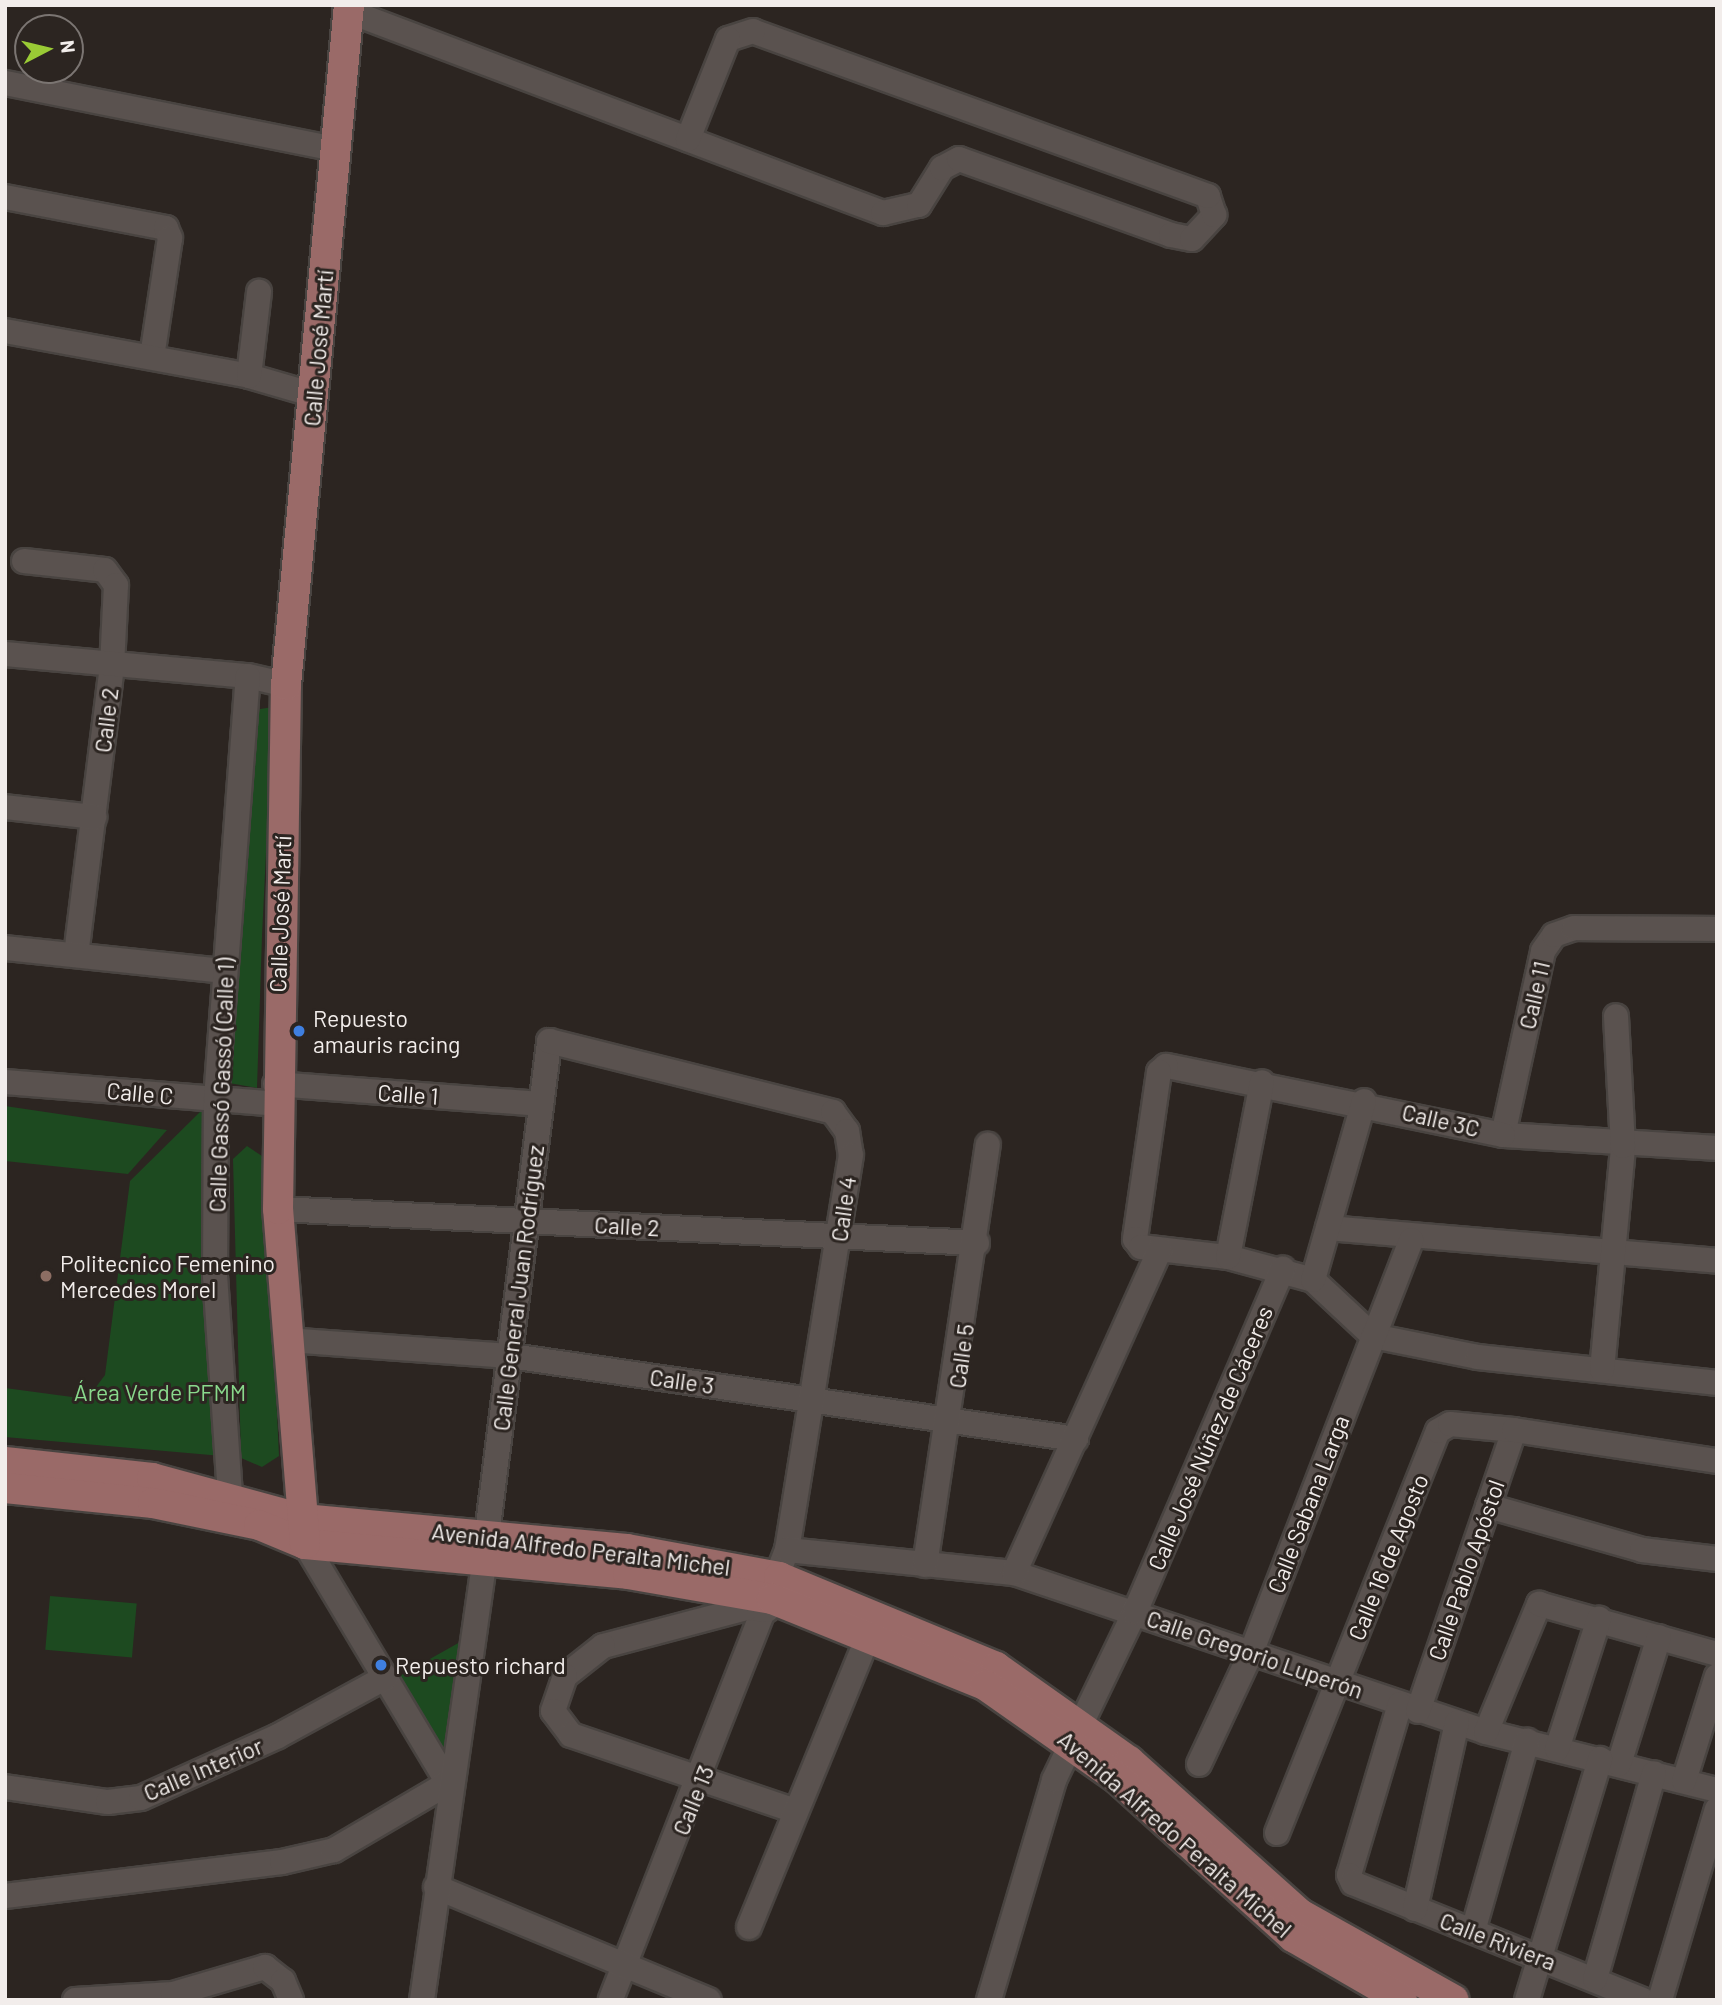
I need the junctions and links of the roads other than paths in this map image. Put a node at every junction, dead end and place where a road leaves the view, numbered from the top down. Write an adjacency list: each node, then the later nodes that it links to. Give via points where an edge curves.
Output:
1 (348, 8): 3 (street); 4 (main road, Calle José Martí)
2 (5, 83): 4 (street)
3 (688, 139): 3 (street, via 883,213 919,205 942,168 959,159 1171,235 1192,239 1214,215 1208,196 753,31 729,39)
4 (334, 149): 10 (main road, Calle José Martí)
5 (5, 197): 8 (street, via 166,228 170,238)
6 (259, 292): 9 (street)
7 (5, 331): 8 (street)
8 (152, 357): 9 (street)
9 (249, 376): 10 (street)
10 (314, 395): 15 (main road, Calle José Martí)
11 (24, 561): 13 (street, Calle 2, via 111,572 116,584)
12 (5, 654): 13 (street)
13 (113, 666): 14 (street); 17 (street, Calle 2)
14 (248, 676): 15 (street); 21 (street, Calle Gassó Gassó (Calle 1))
15 (286, 685): 26 (main road, Calle José Martí)
16 (5, 807): 17 (street)
17 (94, 817): 20 (street, Calle 2)
18 (1717, 929): 30 (street, Calle 11, via 1574,928 1554,935 1543,951)
19 (5, 947): 20 (street)
20 (76, 956): 21 (street)
21 (225, 971): 27 (street, Calle Gassó Gassó (Calle 1))
22 (1616, 1016): 32 (street)
23 (549, 1041): 29 (street, Calle General Juan Rodríguez); 37 (street, Calle 4, via 833,1111 850,1142)
24 (5, 1082): 27 (street, Calle C)
25 (1262, 1082): 28 (street, Calle 3C); 40 (street, Calle 3C, via 1167,1066 1160,1072 1135,1239); 42 (street)
26 (275, 1094): 27 (street, Calle C); 29 (street, Calle 1); 34 (main road, Calle José Martí)
27 (216, 1099): 58 (street, Calle Gassó Gassó (Calle 1), via 215,1277)
28 (1364, 1101): 30 (street, Calle 3C); 36 (street)
29 (541, 1104): 35 (street, Calle General Juan Rodríguez)
30 (1503, 1135): 32 (street, Calle 3C)
31 (988, 1146): 39 (street, Calle 5)
32 (1623, 1146): 33 (street, Calle 3C); 41 (street)
33 (1717, 1148)
34 (278, 1209): 35 (street, Calle 2); 47 (main road, Calle José Martí)
35 (526, 1221): 37 (street, Calle 2); 48 (street, Calle General Juan Rodríguez)
36 (1328, 1228): 38 (street); 45 (street)
37 (839, 1236): 39 (street, Calle 2); 51 (street, Calle 4)
38 (1410, 1240): 41 (street); 46 (street, Calle Sabana Larga)
39 (977, 1243): 52 (street, Calle 5)
40 (1150, 1248): 42 (street); 54 (street)
41 (1617, 1256): 43 (street); 49 (street)
42 (1228, 1257): 44 (street)
43 (1717, 1261)
44 (1283, 1269): 45 (street); 66 (street, Calle José Núñez de Cáceres)
45 (1313, 1280): 46 (street)
46 (1373, 1336): 49 (street, via 1478,1357); 70 (street, Calle Sabana Larga)
47 (287, 1340): 48 (street, Calle 3); 60 (main road, Calle José Martí)
48 (511, 1356): 51 (street, Calle 3); 61 (street, Calle General Juan Rodríguez)
49 (1602, 1370): 50 (street)
50 (1717, 1383)
51 (810, 1399): 52 (street, Calle 3); 65 (street, Calle 4)
52 (951, 1419): 54 (street, Calle 3); 63 (street, Calle 5)
53 (1514, 1430): 55 (street, Calle 16 de Agosto); 59 (street, Calle Pablo Apóstol); 74 (street, Calle 16 de Agosto, via 1450,1424 1438,1431)
54 (1076, 1439): 64 (street)
55 (1717, 1461)
56 (5, 1462): 58 (main road, Avenida Alfredo Peralta Michel, via 152,1478)
57 (5, 1488): 60 (main road, Avenida Alfredo Peralta Michel, via 153,1503)
58 (230, 1495): 60 (main road, Avenida Alfredo Peralta Michel)
59 (1488, 1506): 62 (street, via 1642,1550); 75 (street, Calle Pablo Apóstol)
60 (304, 1532): 61 (main road, Avenida Alfredo Peralta Michel); 72 (street, Calle José Martí)
61 (486, 1547): 65 (main road, Avenida Alfredo Peralta Michel, via 628,1574); 86 (street, Calle General Juan Rodríguez)
62 (1717, 1559)
63 (925, 1565): 64 (street, Calle Gregorio Luperón); 65 (street, Calle Gregorio Luperón)
64 (1014, 1573): 66 (street, Calle Gregorio Luperón)
65 (776, 1584): 68 (main road, Avenida Alfredo Peralta Michel); 78 (main road, Avenida Alfredo Peralta Michel, via 996,1667); 84 (street, Calle 13); 84 (street, Calle Gregorio Luperón, via 747,1608 603,1646 578,1661 554,1695 556,1723 570,1735)
66 (1135, 1612): 70 (street, Calle Gregorio Luperón); 78 (street, Calle José Núñez de Cáceres)
67 (1599, 1619): 69 (street); 77 (street, via 1535,1607); 80 (street)
68 (869, 1635): 78 (main road, Avenida Alfredo Peralta Michel, via 985,1685); 90 (street)
69 (1659, 1637): 71 (street); 81 (street)
70 (1251, 1653): 74 (street, Calle Gregorio Luperón); 82 (street, Calle Sabana Larga)
71 (1717, 1654)
72 (386, 1676): 86 (street, Calle José Martí); 87 (street, Calle Interior, via 278,1736 141,1798 108,1802)
73 (1717, 1676): 85 (street)
74 (1338, 1683): 75 (street, Calle Gregorio Luperón); 91 (street, Calle 16 de Agosto)
75 (1409, 1708): 76 (street, Calle Gregorio Luperón); 92 (street, Calle Pablo Apóstol, via 1349,1875)
76 (1457, 1723): 77 (street, Calle Gregorio Luperón); 95 (street)
77 (1486, 1732): 79 (street, Calle Gregorio Luperón)
78 (1078, 1733): 96 (main road, Avenida Alfredo Peralta Michel); 107 (street, Calle José Núñez de Cáceres, via 1054,1780)
79 (1527, 1741): 80 (street, Calle Gregorio Luperón); 98 (street)
80 (1557, 1748): 81 (street, Calle Gregorio Luperón)
81 (1609, 1761): 83 (street, Calle Gregorio Luperón); 99 (street)
82 (1199, 1764)
83 (1654, 1773): 85 (street, Calle Gregorio Luperón); 101 (street)
84 (701, 1779): 90 (street, Calle Gregorio Luperón); 100 (street, Calle 13)
85 (1684, 1782): 88 (street, Calle Gregorio Luperón)
86 (448, 1783): 93 (street, Calle General Juan Rodríguez); 94 (street, via 334,1850 282,1862)
87 (5, 1787)
88 (1717, 1790)
89 (1717, 1809): 112 (street)
90 (794, 1811): 97 (street)
91 (1276, 1833)
92 (1353, 1883): 95 (street, Calle Riviera)
93 (436, 1887): 100 (street); 104 (street, Calle General Juan Rodríguez)
94 (5, 1896)
95 (1415, 1909): 98 (street, Calle Riviera)
96 (1297, 1926): 108 (main road, Avenida Alfredo Peralta Michel); 109 (main road, Avenida Alfredo Peralta Michel)
97 (749, 1927)
98 (1473, 1931): 99 (street, Calle Riviera)
99 (1539, 1955): 101 (street, Calle Riviera); 110 (street)
100 (626, 1961): 105 (street, Calle 13); 106 (street)
101 (1595, 1979): 111 (street, Calle Riviera)
102 (75, 2000): 103 (street, via 173,1994 265,1967 283,1981)
103 (291, 2000)
104 (422, 2000)
105 (611, 2000)
106 (709, 2000)
107 (989, 2000)
108 (1402, 2000)
109 (1454, 2000)
110 (1527, 2000)
111 (1643, 2000)
112 (1660, 2000)

